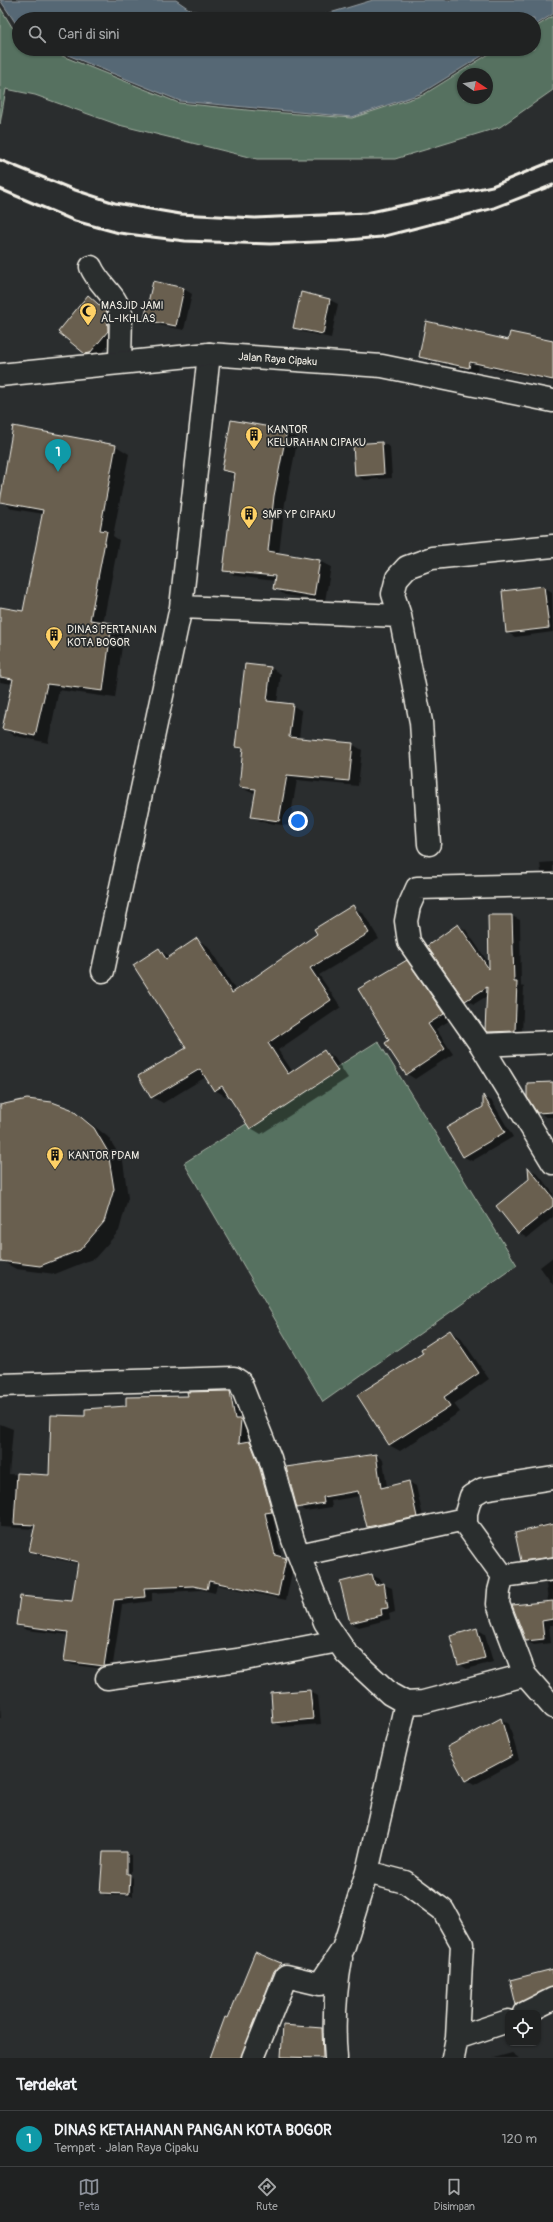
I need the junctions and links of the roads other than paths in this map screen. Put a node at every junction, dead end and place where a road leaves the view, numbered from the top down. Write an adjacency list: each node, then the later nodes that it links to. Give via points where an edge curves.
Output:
1 (91, 266): 3 (street, via 121,313)
2 (210, 354): 3 (street, Jalan Raya Cipaku); 5 (street, Jalan Raya Cipaku, via 382,366); 7 (street)
3 (120, 362): 4 (street, Jalan Raya Cipaku)
4 (0, 375)
5 (553, 401)
6 (553, 546): 8 (street, via 419,561 397,578 393,594)
7 (181, 607): 8 (street); 11 (street)
8 (400, 616): 9 (street, via 421,722)
9 (429, 844)
10 (553, 885): 13 (street, via 417,888 414,894 406,921 409,942)
11 (103, 971)
12 (553, 1042): 13 (street)
13 (481, 1045): 14 (street)
14 (553, 1163)
15 (0, 1385): 18 (street, via 234,1378 240,1382 270,1458)
16 (553, 1478): 17 (street, via 484,1489 472,1496)
17 (465, 1519): 18 (street); 20 (street, via 466,1525)
18 (299, 1555): 21 (street, via 325,1622)
19 (553, 1570): 20 (street)
20 (503, 1576): 22 (street, via 498,1604)
21 (338, 1641): 23 (street, via 245,1659); 24 (street, via 346,1653 390,1694)
22 (525, 1675): 24 (street, via 423,1702); 25 (street)
23 (107, 1678)
24 (406, 1703): 26 (street)
25 (553, 1707)
26 (367, 1872): 27 (street); 31 (street, via 405,1882 443,1910 462,1944)
27 (342, 1948): 32 (street, via 320,1984 286,1976); 33 (street, via 333,2025)
28 (553, 1999): 29 (street)
29 (531, 2010)
30 (505, 2023): 31 (street)
31 (455, 2048)
32 (253, 2058)
33 (336, 2058)

